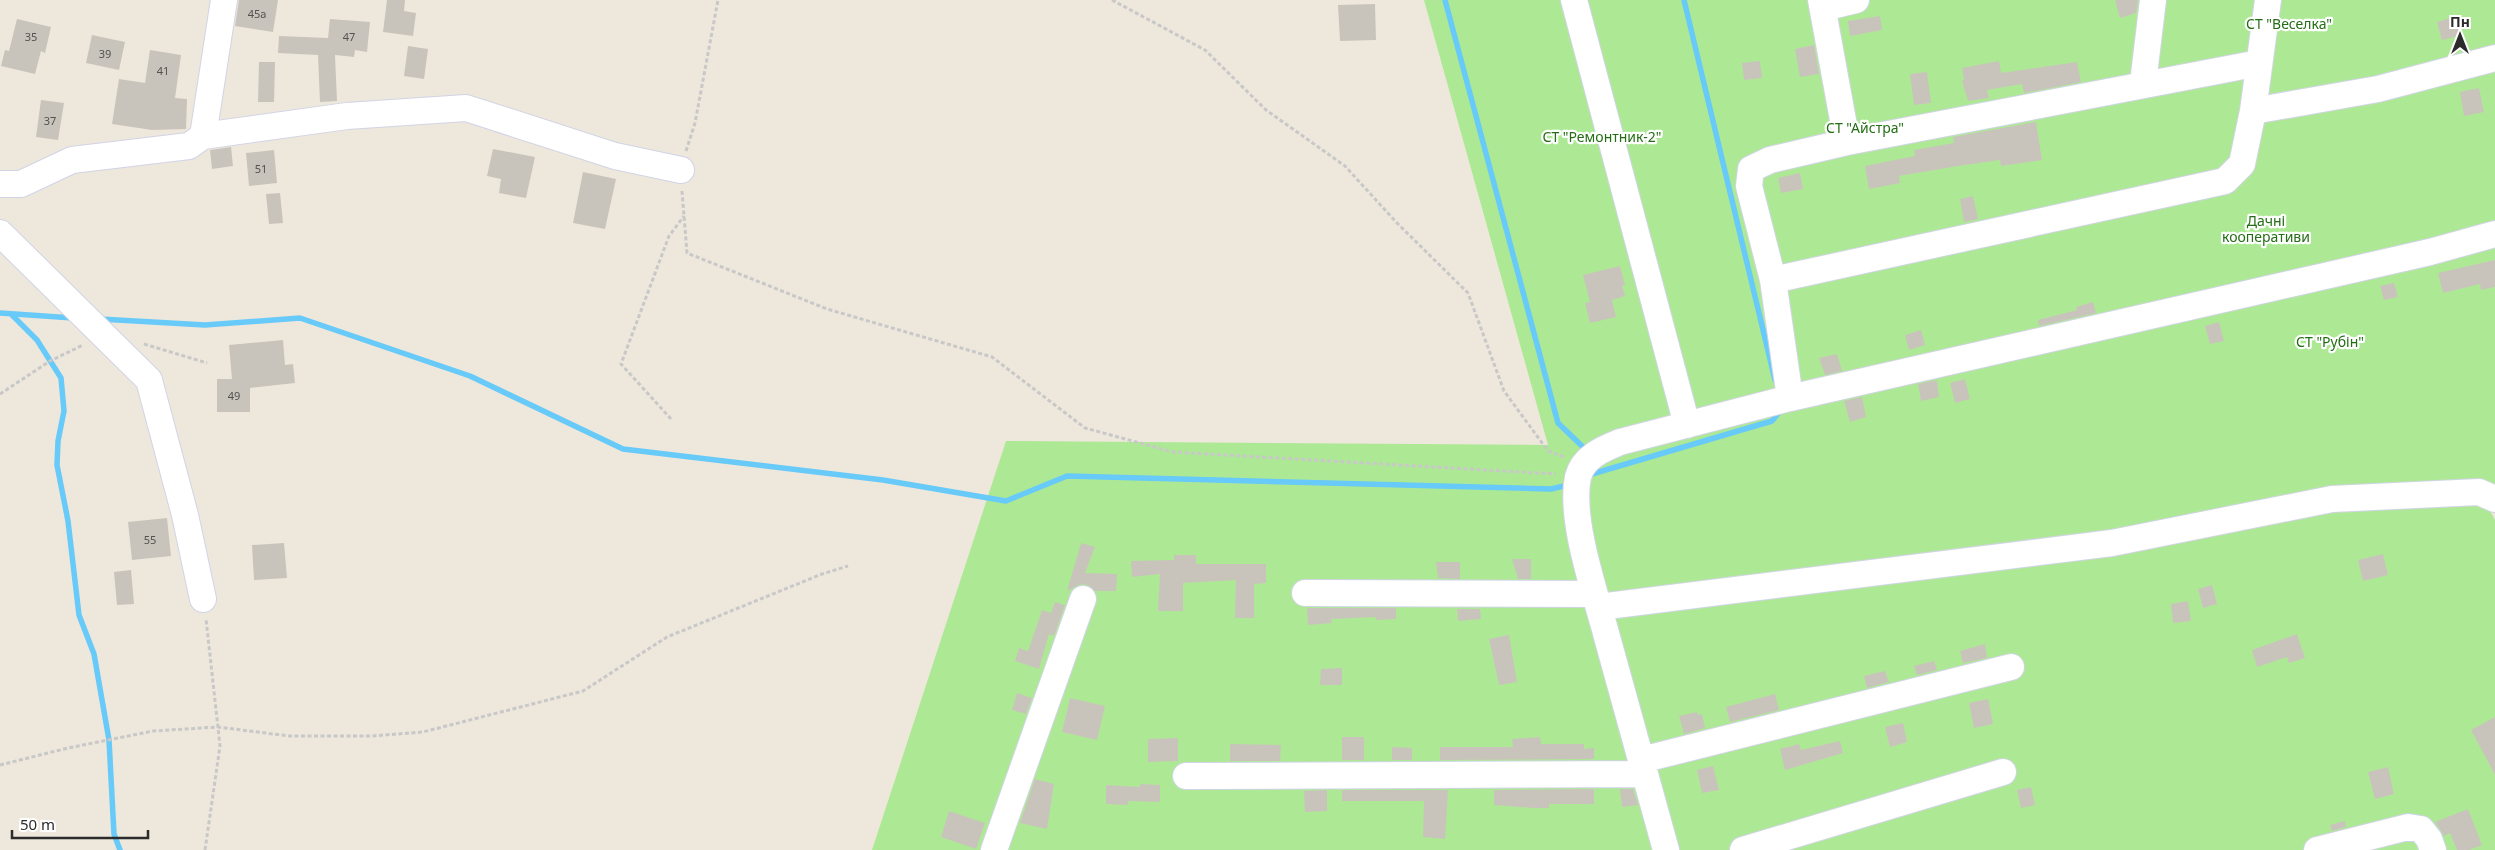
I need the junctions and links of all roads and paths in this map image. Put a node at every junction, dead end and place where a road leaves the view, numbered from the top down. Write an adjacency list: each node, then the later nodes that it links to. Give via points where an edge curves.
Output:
1 (224, 0): 13 (street)
2 (718, 0): 15 (path, via 695,122)
3 (1112, 0): 28 (path, via 1205,50 1266,110 1345,166 1468,293 1504,391 1548,451)
4 (1574, 0): 27 (street)
5 (1856, 0): 8 (street)
6 (2153, 0): 11 (street)
7 (2268, 0): 10 (street)
8 (1822, 4): 14 (street)
9 (2495, 58): 12 (street, via 2378,89)
10 (2260, 63): 11 (street); 12 (street)
11 (2143, 84): 14 (street)
12 (2253, 111): 20 (street, via 2242,164 2225,181)
13 (203, 136): 15 (street, via 346,116 466,108 615,156); 16 (street, via 189,146 72,160 21,184)
14 (1847, 142): 20 (street, via 1770,160 1751,169 1749,186)
15 (681, 170): 17 (path)
16 (0, 184)
17 (684, 216): 26 (path, via 669,236 621,364); 28 (path, via 688,253 827,309 992,357 1085,428 1173,452)
18 (0, 233): 21 (street)
19 (2495, 234): 25 (street, via 2430,252)
20 (1773, 280): 25 (street)
21 (100, 330): 24 (path, via 80,348 50,361); 32 (street, via 149,380 185,515)
22 (136, 341): 23 (path)
23 (207, 364)
24 (0, 394)
25 (1790, 398): 27 (street)
26 (670, 419)
27 (1686, 425): 28 (street, via 1620,442 1594,454)
28 (1582, 469): 34 (street, via 1578,520)
29 (2495, 498): 34 (street, via 2479,492 2332,499 2112,543)
30 (848, 566): 36 (path, via 667,638 583,691 423,732 289,736)
31 (1305, 593): 34 (street)
32 (203, 599): 36 (path)
33 (1083, 599): 42 (street)
34 (1597, 601): 38 (street)
35 (2011, 667): 38 (street)
36 (218, 727): 37 (path, via 153,731); 41 (path, via 220,746)
37 (0, 764)
38 (1643, 767): 40 (street); 43 (street)
39 (2004, 772): 44 (street)
40 (1186, 776)
41 (205, 850)
42 (994, 850)
43 (1666, 850)
44 (1743, 850)
45 (2317, 850): 46 (street, via 2408,827 2420,829)
46 (2433, 850)

